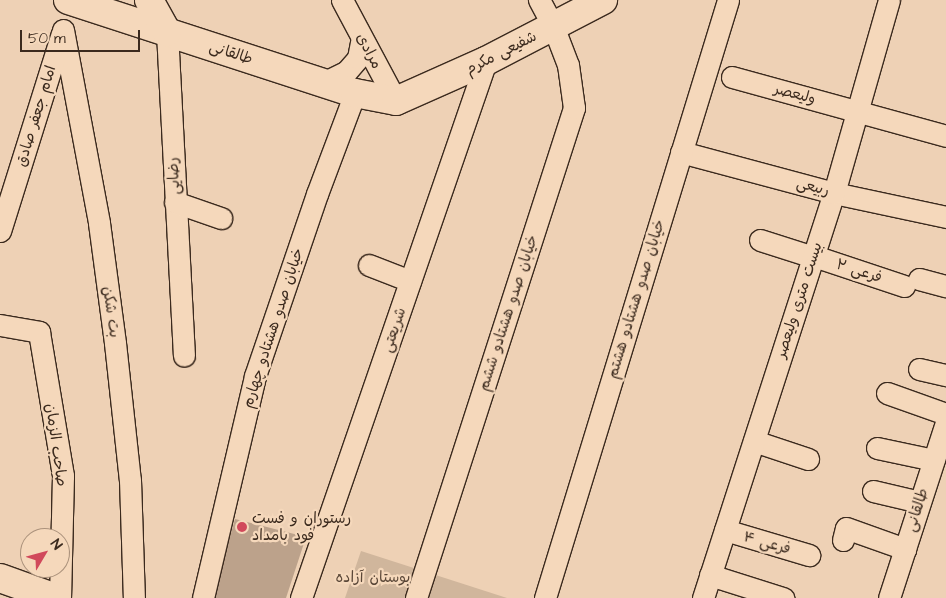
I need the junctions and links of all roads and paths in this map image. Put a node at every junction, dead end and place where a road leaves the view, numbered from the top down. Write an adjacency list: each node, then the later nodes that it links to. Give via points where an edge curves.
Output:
1 (68, 0): 9 (street, امام جعفر صادق); 10 (main road, طالقانی)
2 (149, 0): 10 (main road, رضایی)
3 (342, 0): 11 (street, مرادی)
4 (539, 0): 8 (street, خیابان صدو هشتادو ششم)
5 (603, 0): 8 (main road, شفیعی مکرم)
6 (728, 0): 19 (street, خیابان صدو هشتادو هشتم)
7 (889, 0): 17 (street, بیست متری ولیعصر)
8 (553, 26): 12 (main road, شفیعی مکرم); 56 (street, خیابان صدو هشتادو ششم, via 568,65 574,108)
9 (63, 30): 22 (street, امام جعفر صادق); 53 (street, بت شکن, via 99,223 116,343 130,480)
10 (167, 32): 14 (main road, طالقانی); 21 (street, رضایی)
11 (362, 38): 14 (street, via 358,58 346,72); 16 (street, مرادی)
12 (486, 61): 16 (main road, شفیعی مکرم); 29 (street, شریعتی)
13 (732, 77): 17 (street, ولیعصر)
14 (322, 83): 15 (main road, طالقانی)
15 (355, 93): 16 (main road, طالقانی); 54 (street, خیابان صدو هشتادو چهارم, via 255,376)
16 (396, 101)
17 (857, 111): 18 (street, ولیعصر); 20 (street, بیست متری ولیعصر)
18 (946, 136)
19 (682, 152): 20 (street, ربیعی); 57 (street, خیابان صدو هشتادو هشتم)
20 (834, 193): 23 (street, ربیعی); 27 (street, بیست متری ولیعصر)
21 (175, 202): 24 (street); 32 (street, رضایی)
22 (4, 206): 25 (street, امام جعفر صادق)
23 (946, 217)
24 (221, 218)
25 (0, 231)
26 (760, 240): 27 (street, فرعی ۲)
27 (813, 256): 30 (street, فرعی ۲, via 912,282); 38 (street, بیست متری ولیعصر)
28 (369, 265): 29 (street)
29 (410, 281): 55 (street, شریعتی)
30 (946, 286)
31 (0, 325): 52 (street, صاحب الزمان, via 38,332 63,476)
32 (184, 356)
33 (919, 369): 34 (street)
34 (946, 375)
35 (887, 393): 36 (street)
36 (946, 414)
37 (946, 423): 41 (street, طالقانی)
38 (754, 441): 40 (street); 44 (street, بیست متری ولیعصر)
39 (877, 448): 41 (street)
40 (808, 459)
41 (937, 470): 43 (street, طالقانی)
42 (873, 491): 43 (street)
43 (920, 502): 46 (street, طالقانی)
44 (725, 530): 47 (street, فرعی ۴); 48 (street, بیست متری ولیعصر)
45 (843, 540): 46 (street, via 846,528)
46 (904, 549): 60 (street, طالقانی)
47 (809, 555)
48 (710, 575): 58 (street, بیست متری ولیعصر); 59 (street)
49 (0, 578): 52 (main road)
50 (0, 595): 51 (main road)
51 (8, 598)
52 (58, 598)
53 (134, 598)
54 (202, 598)
55 (301, 598)
56 (416, 598)
57 (544, 598)
58 (703, 598)
59 (782, 598)
60 (889, 598)

